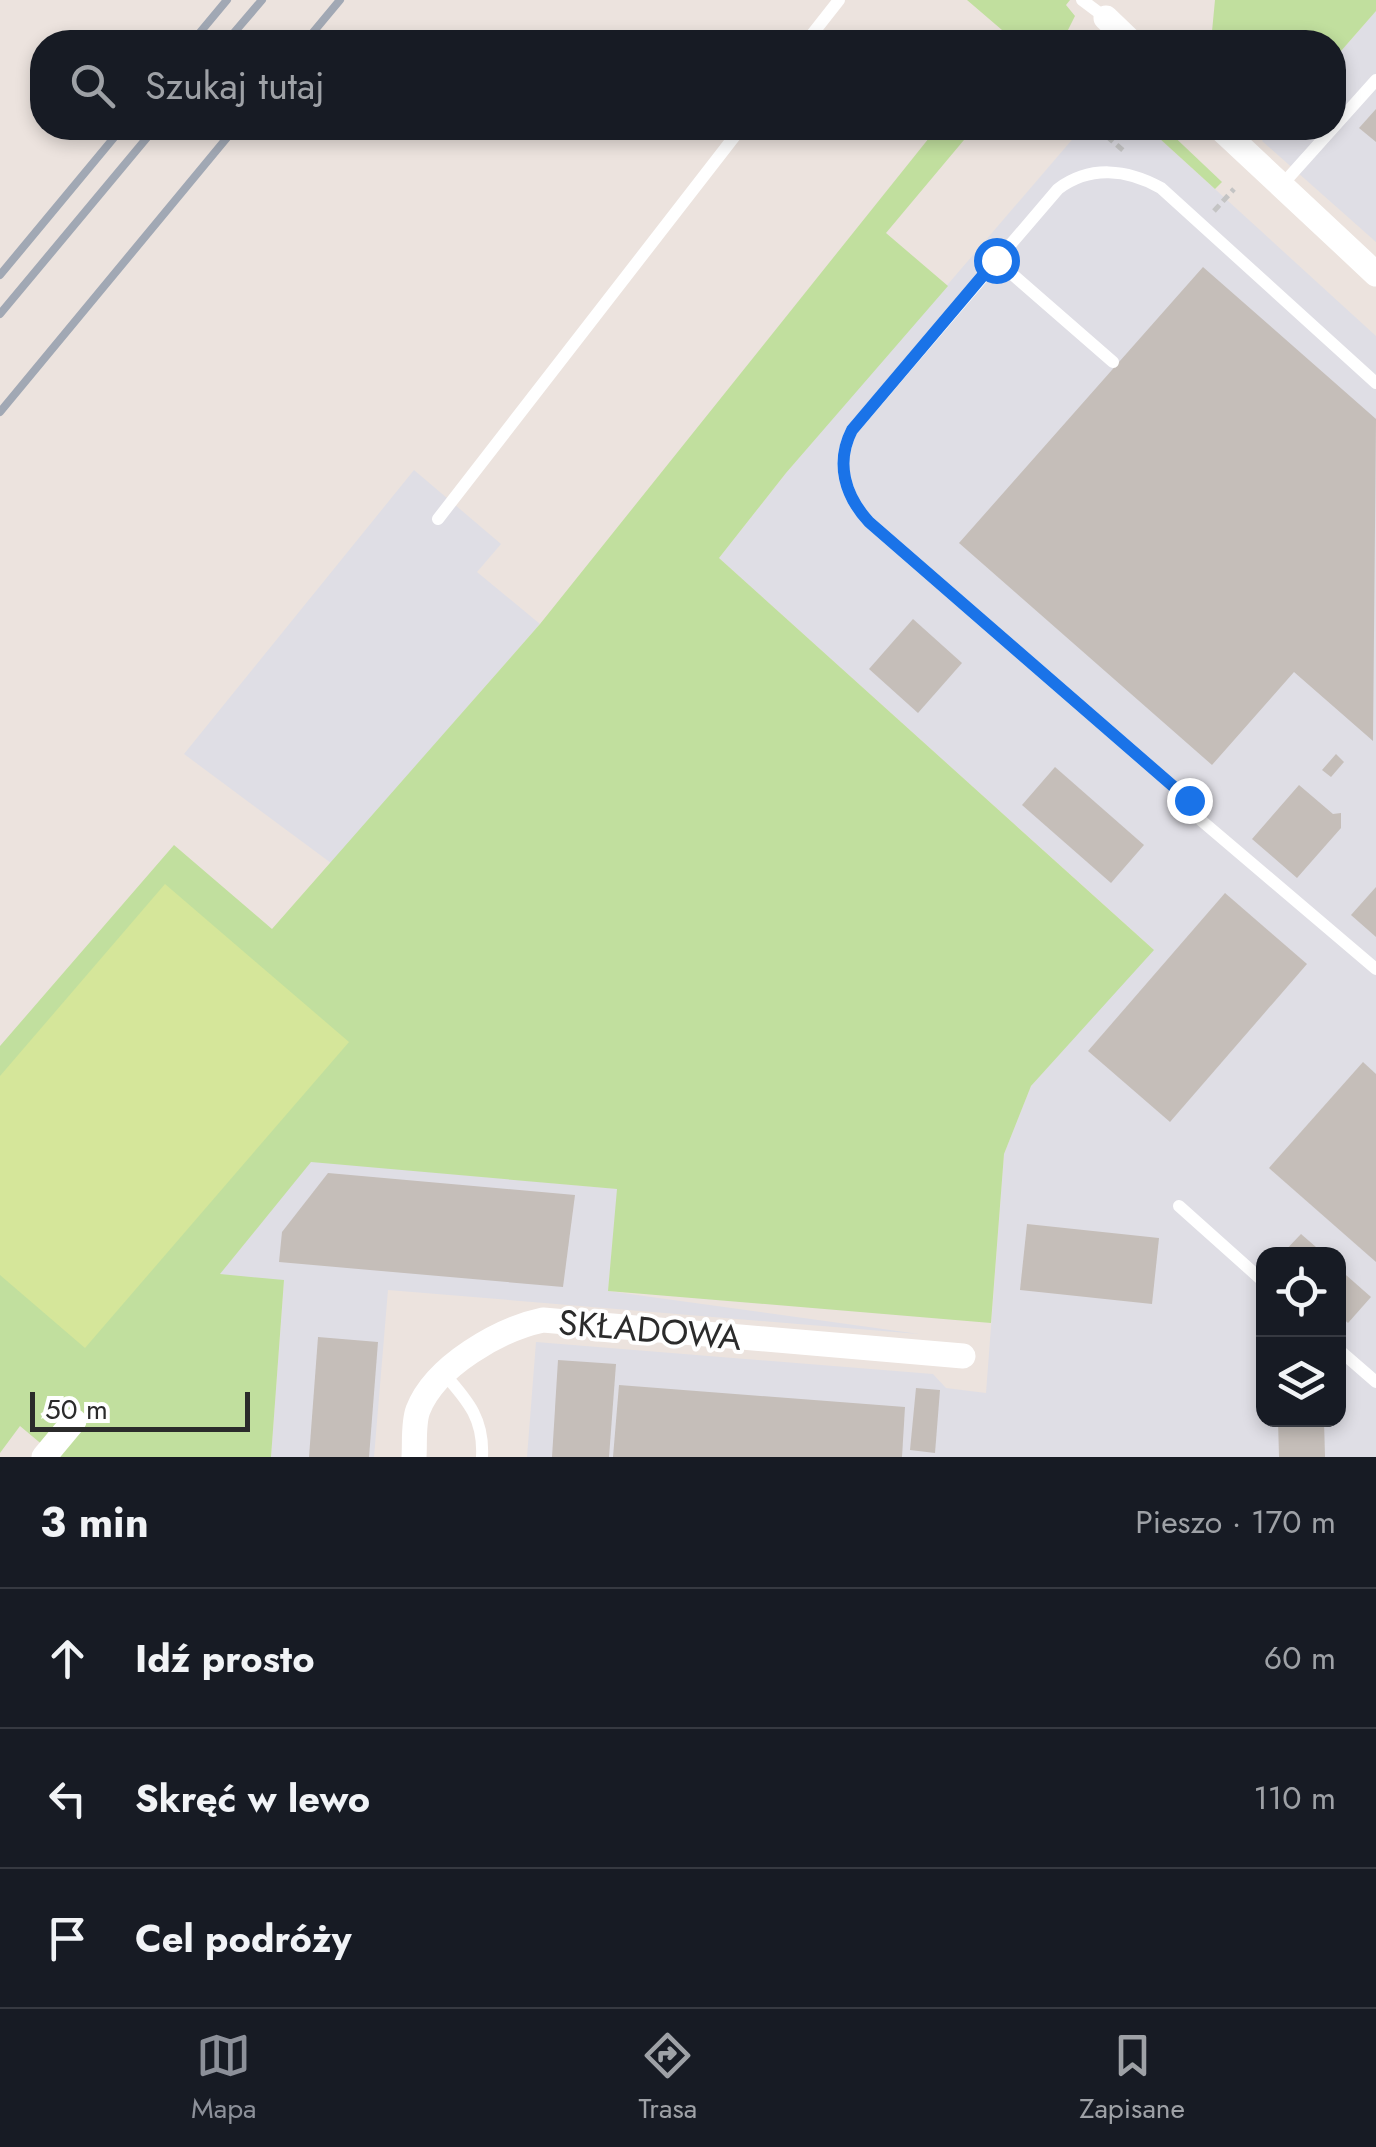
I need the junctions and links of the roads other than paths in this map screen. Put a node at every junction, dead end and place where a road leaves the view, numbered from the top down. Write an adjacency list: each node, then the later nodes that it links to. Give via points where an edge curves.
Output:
1 (839, 0): 4 (lane)
2 (1082, 0): 3 (lane)
3 (1106, 18): 5 (street)
4 (815, 30)
5 (1118, 30)
6 (1376, 80): 7 (lane)
7 (1346, 114)
8 (732, 140): 16 (lane)
9 (1233, 140): 11 (street)
10 (1323, 140): 11 (lane)
11 (1282, 186): 13 (street)
12 (996, 260): 14 (lane); 15 (lane, via 1070,180 1094,172 1123,174 1161,188); 17 (lane, via 844,444 842,472 855,507)
13 (1376, 274)
14 (1113, 362)
15 (1376, 383)
16 (438, 519)
17 (1376, 969)
18 (1179, 1206): 19 (lane)
19 (1256, 1275)
20 (963, 1356): 22 (street, SKŁADOWA, via 543,1320 475,1347)
21 (1346, 1356): 23 (lane)
22 (446, 1376): 26 (street, SKŁADOWA, via 418,1410); 27 (lane, via 472,1405 484,1432)
23 (1376, 1382)
24 (74, 1421): 25 (street)
25 (44, 1457)
26 (414, 1457)
27 (482, 1457)

